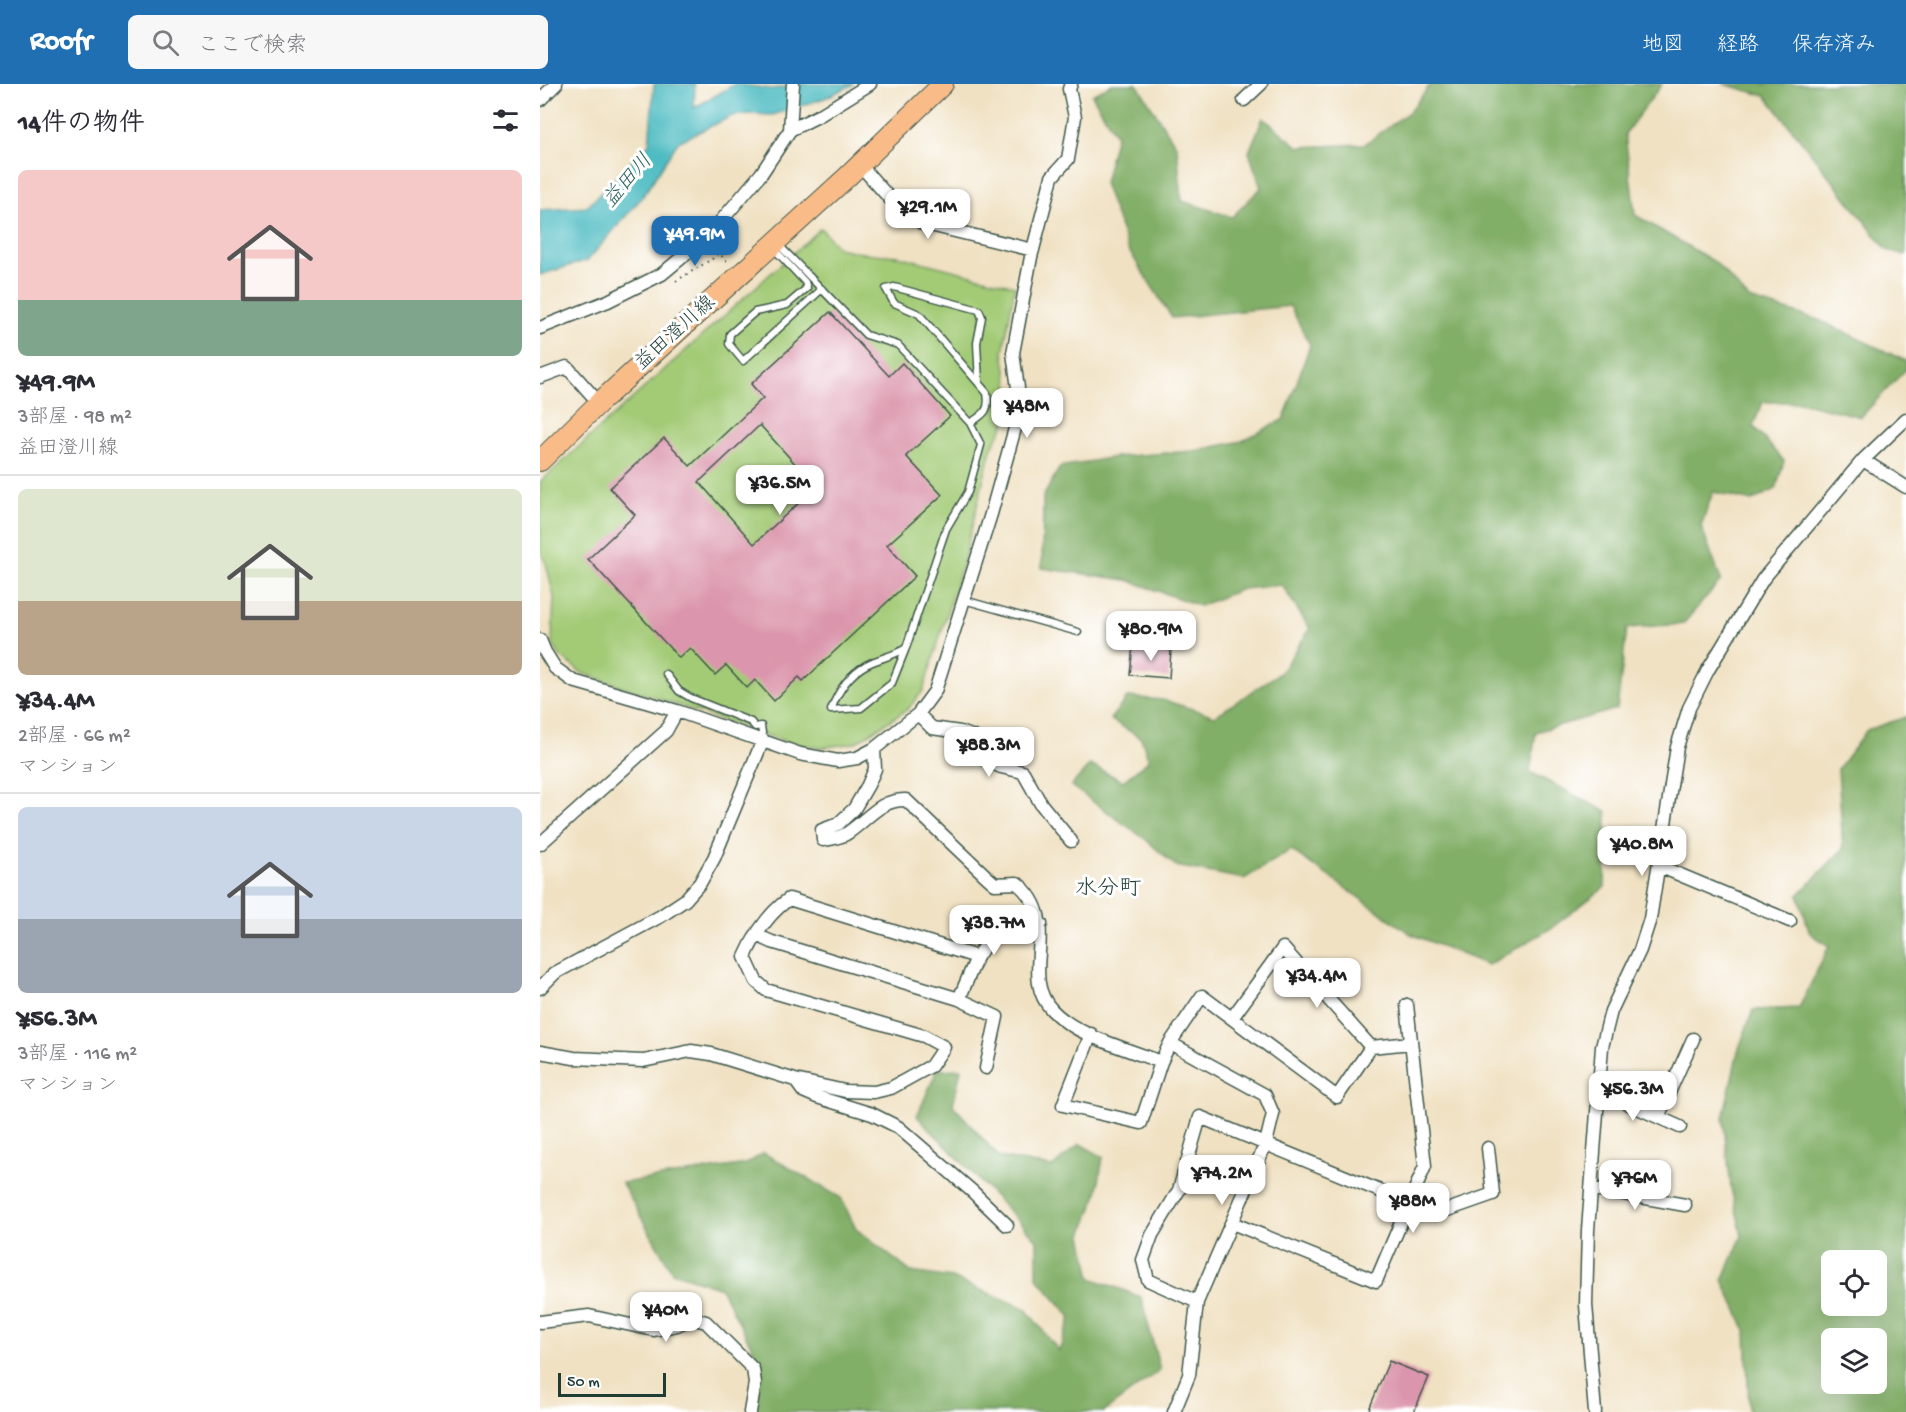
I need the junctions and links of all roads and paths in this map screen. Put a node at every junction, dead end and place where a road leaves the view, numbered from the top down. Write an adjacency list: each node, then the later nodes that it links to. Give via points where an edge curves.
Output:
1 (556, 84): 7 (street)
2 (793, 84): 9 (street)
3 (870, 84): 9 (street)
4 (943, 84): 10 (main road, 益田澄川線)
5 (1071, 84): 12 (street, via 1075,117 1068,159 1052,177)
6 (1261, 84): 8 (street)
7 (540, 100)
8 (1244, 100)
9 (790, 130): 14 (street, via 761,174 710,234 662,274)
10 (860, 165): 11 (main road, 益田澄川線); 12 (street, via 901,211 922,223)
11 (774, 245): 13 (lane); 13 (lane, via 807,288 788,305 755,312 730,334 729,344 743,361); 17 (main road, 益田澄川線)
12 (1033, 250): 23 (street, via 1013,353 1017,421)
13 (822, 289): 19 (lane, via 866,334 898,345)
14 (540, 328)
15 (540, 377): 17 (street, via 567,367)
16 (979, 383): 16 (lane, via 919,314 894,303 886,289 979,310); 19 (lane, via 989,404 983,416)
17 (599, 403): 21 (main road, 益田澄川線)
18 (1906, 419): 20 (street)
19 (970, 423): 26 (lane, via 981,445 968,492 946,529)
20 (1863, 460): 22 (street); 34 (street, via 1763,579 1708,670 1689,708 1677,747)
21 (540, 461)
22 (1906, 488)
23 (964, 600): 24 (lane); 29 (street, via 935,691)
24 (1078, 632)
25 (540, 640): 28 (street, via 555,668 573,681)
26 (906, 648): 26 (lane, via 892,683 861,708 831,710 839,688 865,666)
27 (666, 674): 30 (lane, via 679,691 691,698 755,727 761,726)
28 (676, 711): 30 (street); 33 (street, via 666,731)
29 (918, 714): 31 (street); 32 (street, via 932,728 974,737 980,757 1023,772 1041,804)
30 (763, 740): 31 (street, via 800,754 838,761 857,758); 39 (street, via 714,858 685,900 555,973)
31 (874, 749): 36 (street, via 875,769 868,785 854,809 838,824 822,830 823,840 844,835 882,805 906,800 995,884 1017,883 1029,893)
32 (1071, 841)
33 (540, 844)
34 (1659, 866): 35 (street); 52 (street, via 1650,920 1611,1011 1602,1047)
35 (1790, 921)
36 (1041, 924): 38 (street, via 992,934); 43 (street, via 1039,990 1064,1021)
37 (756, 934): 38 (street, via 775,909 789,899); 40 (street); 51 (street, via 745,957 756,981 766,990 924,1036 944,1047 931,1065 891,1088 874,1092 844,1091)
38 (977, 957): 40 (street)
39 (540, 988)
40 (959, 999): 50 (street, via 997,1017)
41 (1407, 1005): 46 (street)
42 (1232, 1018): 45 (street, via 1202,996); 47 (street, via 1336,1097); 47 (street, via 1283,948)
43 (1091, 1034): 49 (street); 49 (street, via 1063,1105 1141,1123)
44 (1693, 1039): 53 (street)
45 (1170, 1043): 49 (street); 55 (street, via 1265,1095 1273,1114)
46 (1411, 1043): 47 (street); 58 (street, via 1425,1166)
47 (1371, 1047)
48 (540, 1052): 51 (street, via 574,1058 643,1061 691,1051)
49 (1161, 1062)
50 (986, 1068)
51 (795, 1080): 61 (street, via 803,1090 817,1097 872,1114 898,1127)
52 (1598, 1090): 53 (street); 57 (street)
53 (1658, 1117): 54 (street)
54 (1680, 1127)
55 (1266, 1143): 58 (street); 60 (street); 62 (street, via 1200,1117 1179,1191 1152,1235 1143,1260 1149,1280)
56 (1488, 1148): 58 (street, via 1493,1194 1436,1214)
57 (1591, 1188): 59 (street); 66 (street, via 1586,1305)
58 (1409, 1204): 60 (street, via 1376,1281)
59 (1685, 1205)
60 (1232, 1222): 62 (street)
61 (1007, 1225)
62 (1197, 1302): 65 (street, via 1189,1375)
63 (540, 1322): 64 (street, via 589,1316 654,1330 692,1318 706,1322 753,1369)
64 (750, 1412)
65 (1174, 1412)
66 (1595, 1412)

